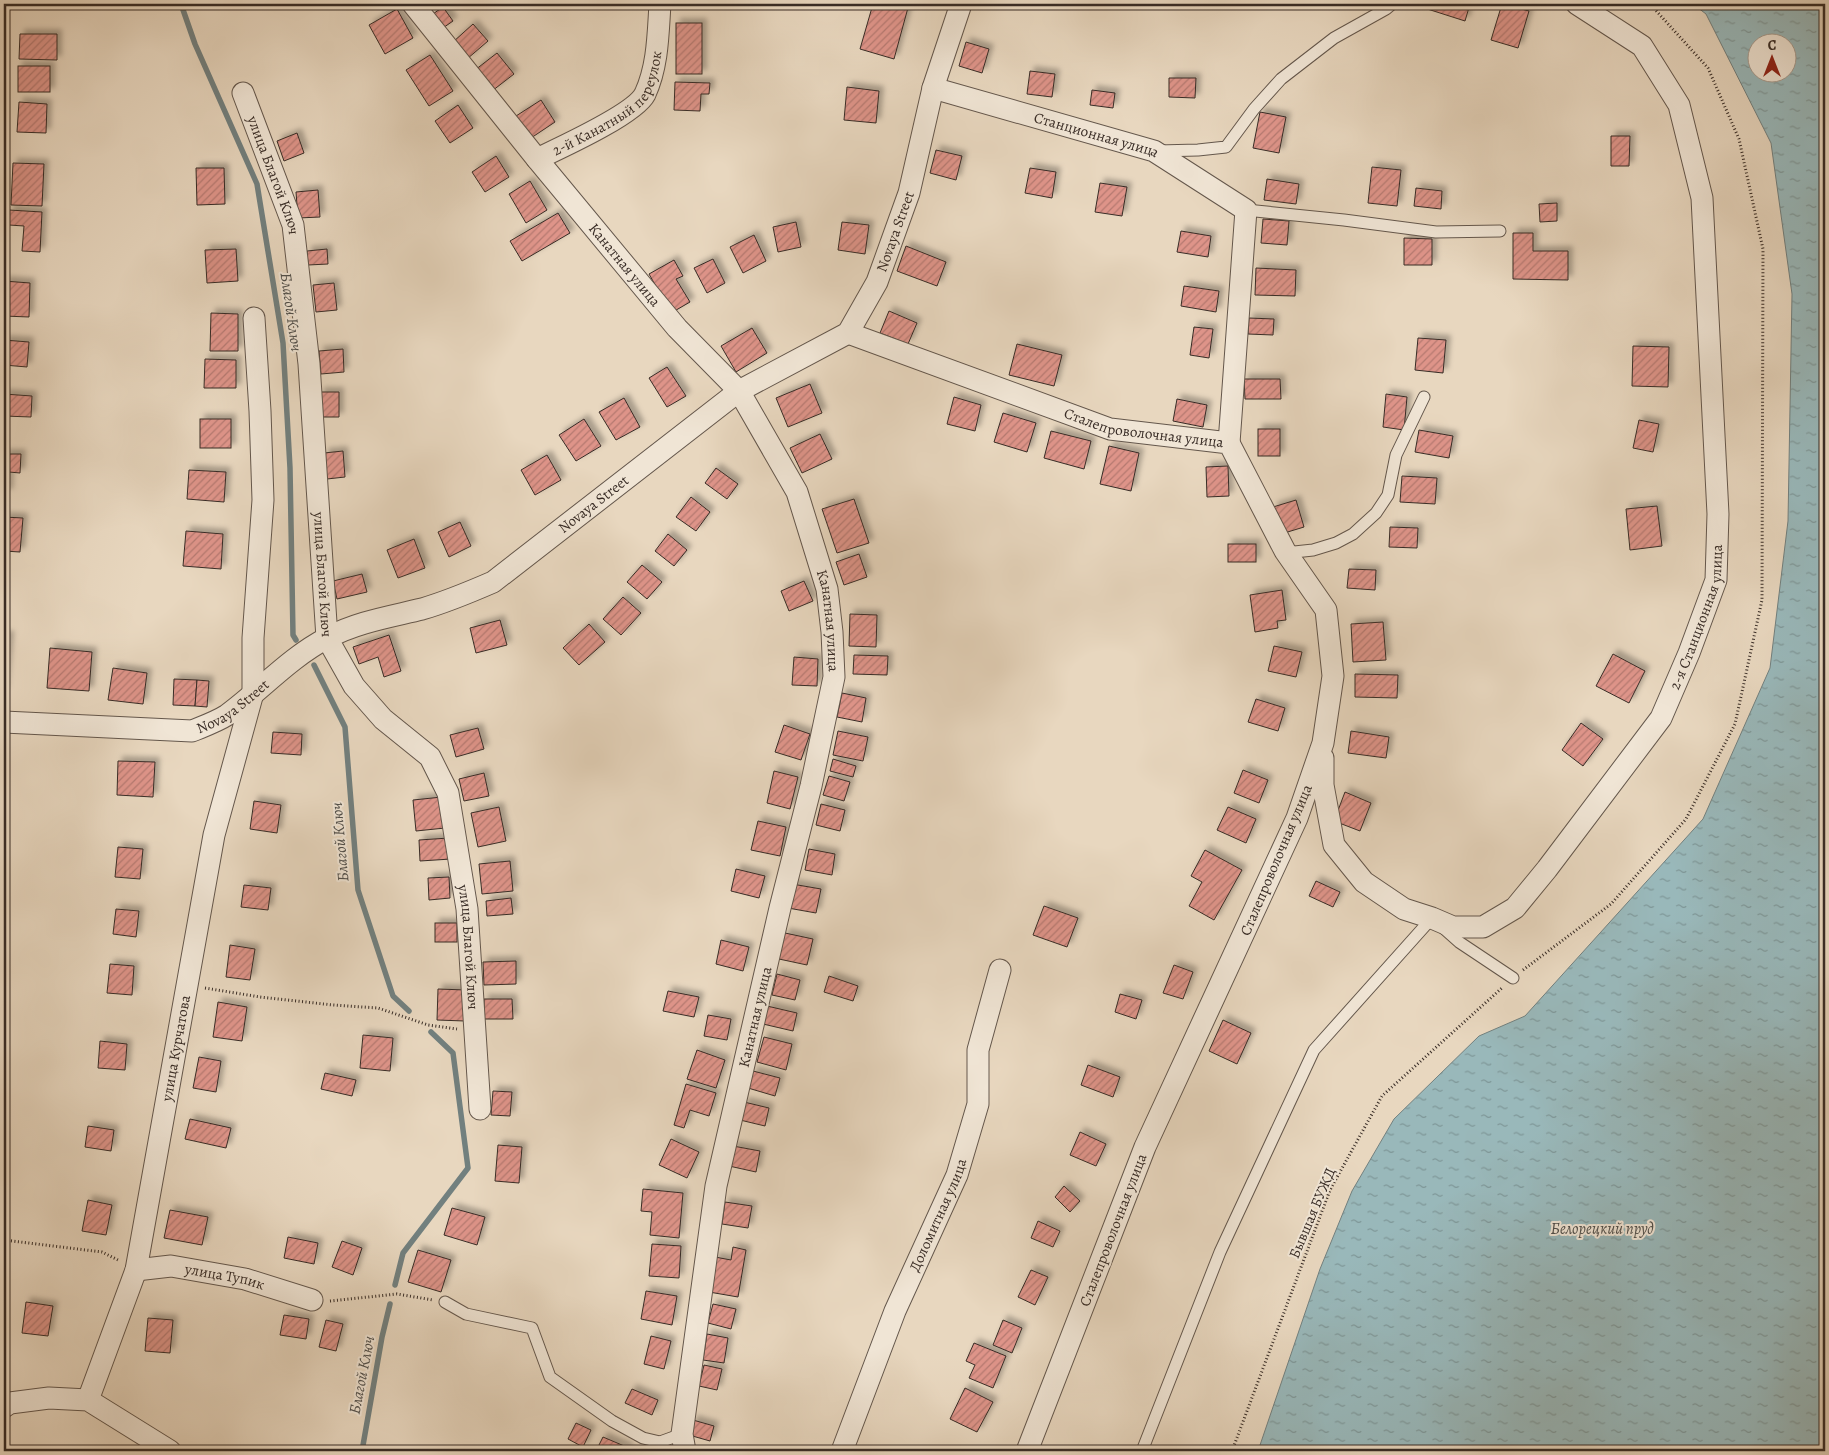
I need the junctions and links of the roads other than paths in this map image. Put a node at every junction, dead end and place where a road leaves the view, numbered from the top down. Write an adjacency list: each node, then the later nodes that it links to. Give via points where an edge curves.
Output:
1 (413, 4): 9 (street, Канатная улица)
2 (660, 4): 9 (street, 2-й Канатный переулок, via 656,59 644,96 626,113)
3 (961, 4): 6 (street, Novaya Street)
4 (1392, 4): 8 (lane, via 1334,38 1281,79 1226,147)
5 (1578, 4): 22 (street, 2-я Станционная улица, via 1642,46 1679,105 1700,188 1718,514 1716,580 1661,718 1515,908 1483,927 1453,927)
6 (933, 88): 8 (street, Станционная улица); 13 (street, Novaya Street, via 909,193 877,282)
7 (243, 94): 18 (street, улица Благой Ключ, via 293,225 309,364)
8 (1154, 151): 10 (street, Станционная улица)
9 (537, 160): 14 (street, Канатная улица, via 677,328)
10 (1246, 210): 11 (lane, via 1436,232); 16 (street)
11 (1500, 231)
12 (254, 318): 19 (street, via 263,500 253,638)
13 (848, 333): 14 (street, Novaya Street); 16 (street, Сталепроволочная улица, via 1110,429)
14 (739, 391): 18 (street, Novaya Street, via 493,582 463,596 360,623); 31 (street, Канатная улица, via 797,492 827,589 834,676 716,1186)
15 (1424, 397): 17 (lane, via 1396,455 1388,495 1376,513 1353,534 1336,543)
16 (1229, 443): 17 (street, Сталепроволочная улица)
17 (1286, 553): 21 (street, Сталепроволочная улица, via 1326,610 1333,676)
18 (326, 638): 19 (street, Novaya Street, via 290,662); 25 (street, улица Благой Ключ, via 354,686 383,719 430,757 448,793 467,909)
19 (254, 693): 20 (street, Novaya Street, via 226,716 192,731); 26 (street, улица Курчатова, via 214,835)
20 (4, 722)
21 (1323, 743): 22 (street, 2-я Станционная улица, via 1323,785 1334,845 1364,882 1404,909); 34 (street, Сталепроволочная улица, via 1297,818 1145,1147)
22 (1432, 918): 24 (lane, via 1459,942); 35 (lane, via 1314,1050 1220,1252)
23 (1000, 970): 33 (street, Доломитная улица, via 978,1050 978,1104 957,1175 895,1311)
24 (1512, 978)
25 (480, 1109)
26 (136, 1270): 27 (street, улица Тупик, via 171,1266 245,1279); 29 (street, улица Курчатова)
27 (312, 1300)
28 (445, 1302): 31 (lane, via 466,1314 532,1328 550,1377 642,1438)
29 (88, 1400): 30 (street, via 49,1398 10,1403); 32 (street)
30 (4, 1407)
31 (683, 1443)
32 (170, 1451)
33 (842, 1451)
34 (1026, 1451)
35 (1142, 1451)

